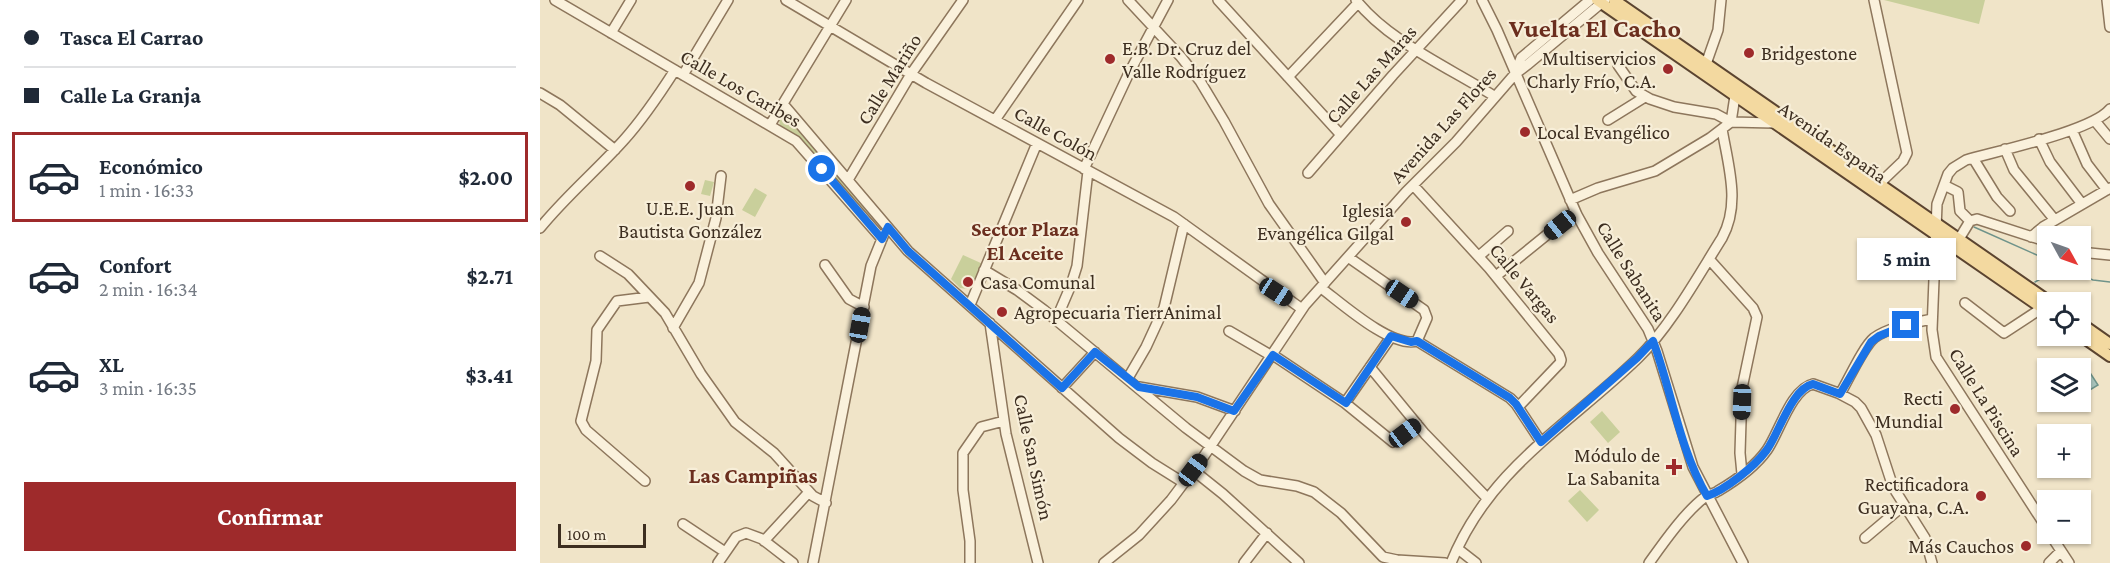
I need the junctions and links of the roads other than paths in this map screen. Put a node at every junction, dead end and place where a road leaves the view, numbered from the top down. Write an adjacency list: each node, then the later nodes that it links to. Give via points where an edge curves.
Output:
1 (555, 0): 23 (street, Calle Los Caribes)
2 (631, 0): 23 (street)
3 (728, 0): 27 (street)
4 (786, 0): 21 (street, Calle Colón)
5 (846, 0): 21 (street)
6 (963, 0): 28 (street, Calle Mariño)
7 (1078, 0): 37 (street)
8 (1128, 0): 22 (street)
9 (1168, 0): 22 (street)
10 (1218, 0): 30 (street)
11 (1462, 0): 24 (street, Calle Las Maras)
12 (1482, 0): 29 (street, Calle Sabanita)
13 (1590, 0): 29 (street, Avenida Las Flores, via 1521,58)
14 (1614, 0): 25 (main road, Avenida España)
15 (1721, 0): 25 (street, via 1718,30)
16 (1874, 0): 56 (street, via 1907,153)
17 (2107, 0): 20 (street)
18 (1357, 1): 24 (street, via 1376,22); 30 (street)
19 (1601, 1): 29 (street, Avenida Las Flores); 31 (main road, Avenida España)
20 (2110, 24)
21 (830, 27): 28 (street, Calle Colón); 35 (street)
22 (1153, 28): 52 (street); 85 (street, via 1200,81 1269,204)
23 (611, 33): 27 (street, Calle Los Caribes)
24 (1416, 50): 33 (street); 45 (street, Calle Las Maras)
25 (1706, 64): 31 (main road, Avenida España)
26 (1618, 65): 34 (street, via 1636,91)
27 (679, 73): 42 (street, Calle Los Caribes); 50 (street)
28 (911, 74): 37 (street, Calle Colón); 55 (street, Calle Mariño)
29 (1515, 74): 33 (street, Avenida Las Flores); 60 (street, Calle Sabanita)
30 (1288, 77): 45 (street)
31 (1737, 91): 40 (street); 41 (main road, Avenida España); 56 (main road, Avenida España)
32 (540, 93): 50 (street)
33 (1494, 96): 57 (street, Avenida Las Flores)
34 (1645, 97): 38 (street); 40 (street, via 1716,114)
35 (783, 104): 42 (street); 55 (street, Calle Los Caribes)
36 (2110, 109): 39 (street, Calle La Piscina)
37 (995, 120): 48 (street, Calle Colón)
38 (1608, 120)
39 (2095, 121): 44 (street, Calle La Piscina); 47 (street)
40 (1731, 122): 41 (street); 43 (street)
41 (1774, 123): 71 (main road, Avenida España)
42 (770, 125): 73 (street, Calle Los Caribes, via 801,145)
43 (1722, 129): 60 (street, via 1654,171); 81 (street, via 1732,211 1727,230)
44 (2072, 130): 46 (street, Calle La Piscina); 59 (street, via 2087,164)
45 (1341, 135): 53 (street, Calle Las Maras)
46 (2039, 139): 49 (street, Calle La Piscina); 61 (street, via 2050,162)
47 (2110, 139)
48 (1037, 143): 52 (street, Calle Colón); 83 (street)
49 (2005, 149): 51 (street, Calle La Piscina); 64 (street, via 2014,170)
50 (615, 150): 69 (street)
51 (1974, 158): 58 (street, Calle La Piscina, via 1953,168); 62 (street)
52 (1086, 170): 67 (street, Calle Colón); 95 (street, via 1077,266)
53 (1308, 172)
54 (721, 176): 97 (street, via 716,218 697,289)
55 (848, 180): 68 (street, Calle Los Caribes)
56 (1879, 184): 66 (main road, Avenida España)
57 (1413, 185): 77 (street, Calle Vargas); 80 (street, Avenida Las Flores)
58 (1944, 185): 65 (street, via 1958,192 1960,210); 66 (street, Calle La Piscina)
59 (2109, 189): 61 (street)
60 (1570, 200): 63 (street, Calle Sabanita)
61 (2082, 204): 64 (street)
62 (2010, 211)
63 (1575, 212): 84 (street); 102 (street, Calle Sabanita)
64 (2054, 219): 72 (street)
65 (1970, 221): 72 (street, via 1977,219); 74 (street)
66 (1936, 223): 71 (street, Calle La Piscina); 74 (main road, Avenida España)
67 (1184, 224): 92 (street, Calle Colón); 109 (street, via 1164,308)
68 (888, 227): 73 (street); 90 (street, Calle Los Caribes, via 908,251)
69 (540, 228)
70 (1508, 231): 77 (street)
71 (1936, 235): 88 (main road, Avenida España); 94 (street, Calle La Piscina)
72 (2031, 237): 75 (street)
73 (882, 239): 91 (street, via 871,266)
74 (1959, 239): 87 (main road, Avenida España)
75 (2037, 239)
76 (2091, 253): 78 (street)
77 (1479, 255): 84 (street, Calle Vargas)
78 (2110, 255)
79 (600, 256): 86 (street, via 627,273)
80 (1348, 257): 85 (street, Avenida Las Flores); 101 (street, via 1424,310 1427,318)
81 (1709, 259): 102 (street); 121 (street, via 1757,317 1742,388)
82 (825, 265): 91 (street, via 845,294)
83 (984, 270): 90 (street); 95 (street)
84 (1496, 276): 114 (street, Calle Vargas, via 1561,358)
85 (1323, 285): 92 (street, Avenida Las Flores); 100 (street, via 1367,323)
86 (649, 297): 97 (street); 122 (street, via 617,301 597,330 596,362 581,421 586,430)
87 (2037, 300)
88 (2037, 301)
89 (1965, 303): 93 (street, via 2004,333)
90 (970, 305): 96 (street, Calle Los Caribes)
91 (864, 307): 127 (street)
92 (1302, 309): 106 (street, Avenida Las Flores)
93 (2037, 314)
94 (1932, 319): 112 (street, via 1874,338); 129 (street, Calle La Piscina, via 1932,341 1939,364)
95 (1056, 320): 105 (street)
96 (990, 323): 111 (street, Calle Los Caribes); 116 (street, Calle San Simón)
97 (673, 328): 124 (street, via 730,417 774,453)
98 (1229, 331): 106 (street)
99 (2091, 331): 104 (main road)
100 (1391, 336): 101 (street); 108 (street)
101 (1417, 341): 114 (street, via 1510,398)
102 (1653, 341): 118 (street); 125 (street, Calle Sabanita, via 1683,440)
103 (2091, 343): 107 (main road)
104 (2110, 344)
105 (1095, 352): 109 (street); 111 (street)
106 (1272, 356): 113 (street); 115 (street, Avenida Las Flores)
107 (2110, 356)
108 (1370, 368): 113 (street); 117 (street)
109 (1128, 378): 110 (street)
110 (1139, 387): 115 (street, via 1197,397); 119 (street)
111 (1062, 388): 123 (street, Calle Los Caribes, via 1144,458)
112 (1840, 394): 121 (street, via 1813,384 1805,387 1767,450); 128 (street, via 1858,405 1869,420 1890,481)
113 (1346, 403): 117 (street, via 1393,442)
114 (1518, 407): 118 (street)
115 (1234, 411): 119 (street, Avenida Las Flores)
116 (1004, 421): 141 (street, via 981,427 963,453); 142 (street, Calle San Simón)
117 (1417, 424): 126 (street)
118 (1541, 442): 126 (street)
119 (1210, 447): 120 (street, Avenida Las Flores); 146 (street, via 1260,480 1297,486 1321,497 1383,557)
120 (1193, 470): 123 (street, Avenida Las Flores); 131 (street)
121 (1742, 474): 125 (street)
122 (645, 482)
123 (1184, 483): 143 (street, Avenida Las Flores, via 1152,521)
124 (809, 492): 127 (street); 133 (street)
125 (1707, 496): 149 (street); 150 (street, Calle Sabanita)
126 (1487, 498): 135 (street)
127 (826, 502): 140 (street)
128 (1904, 506): 132 (street); 151 (street, via 1925,538)
129 (2037, 513)
130 (683, 524): 137 (street)
131 (1267, 533): 144 (street); 145 (street)
132 (1864, 538)
133 (764, 541): 137 (street, via 743,533); 139 (street)
134 (2056, 544): 136 (street)
135 (1458, 549): 147 (street); 148 (street)
136 (2061, 551): 152 (street); 153 (street)
137 (725, 552): 138 (street)
138 (718, 563)
139 (793, 563)
140 (813, 563)
141 (970, 563)
142 (1038, 563)
143 (1104, 563)
144 (1244, 563)
145 (1299, 563)
146 (1445, 563)
147 (1451, 563)
148 (1476, 563)
149 (1649, 563)
150 (1743, 563)
151 (1932, 563)
152 (2049, 563)
153 (2069, 563)

